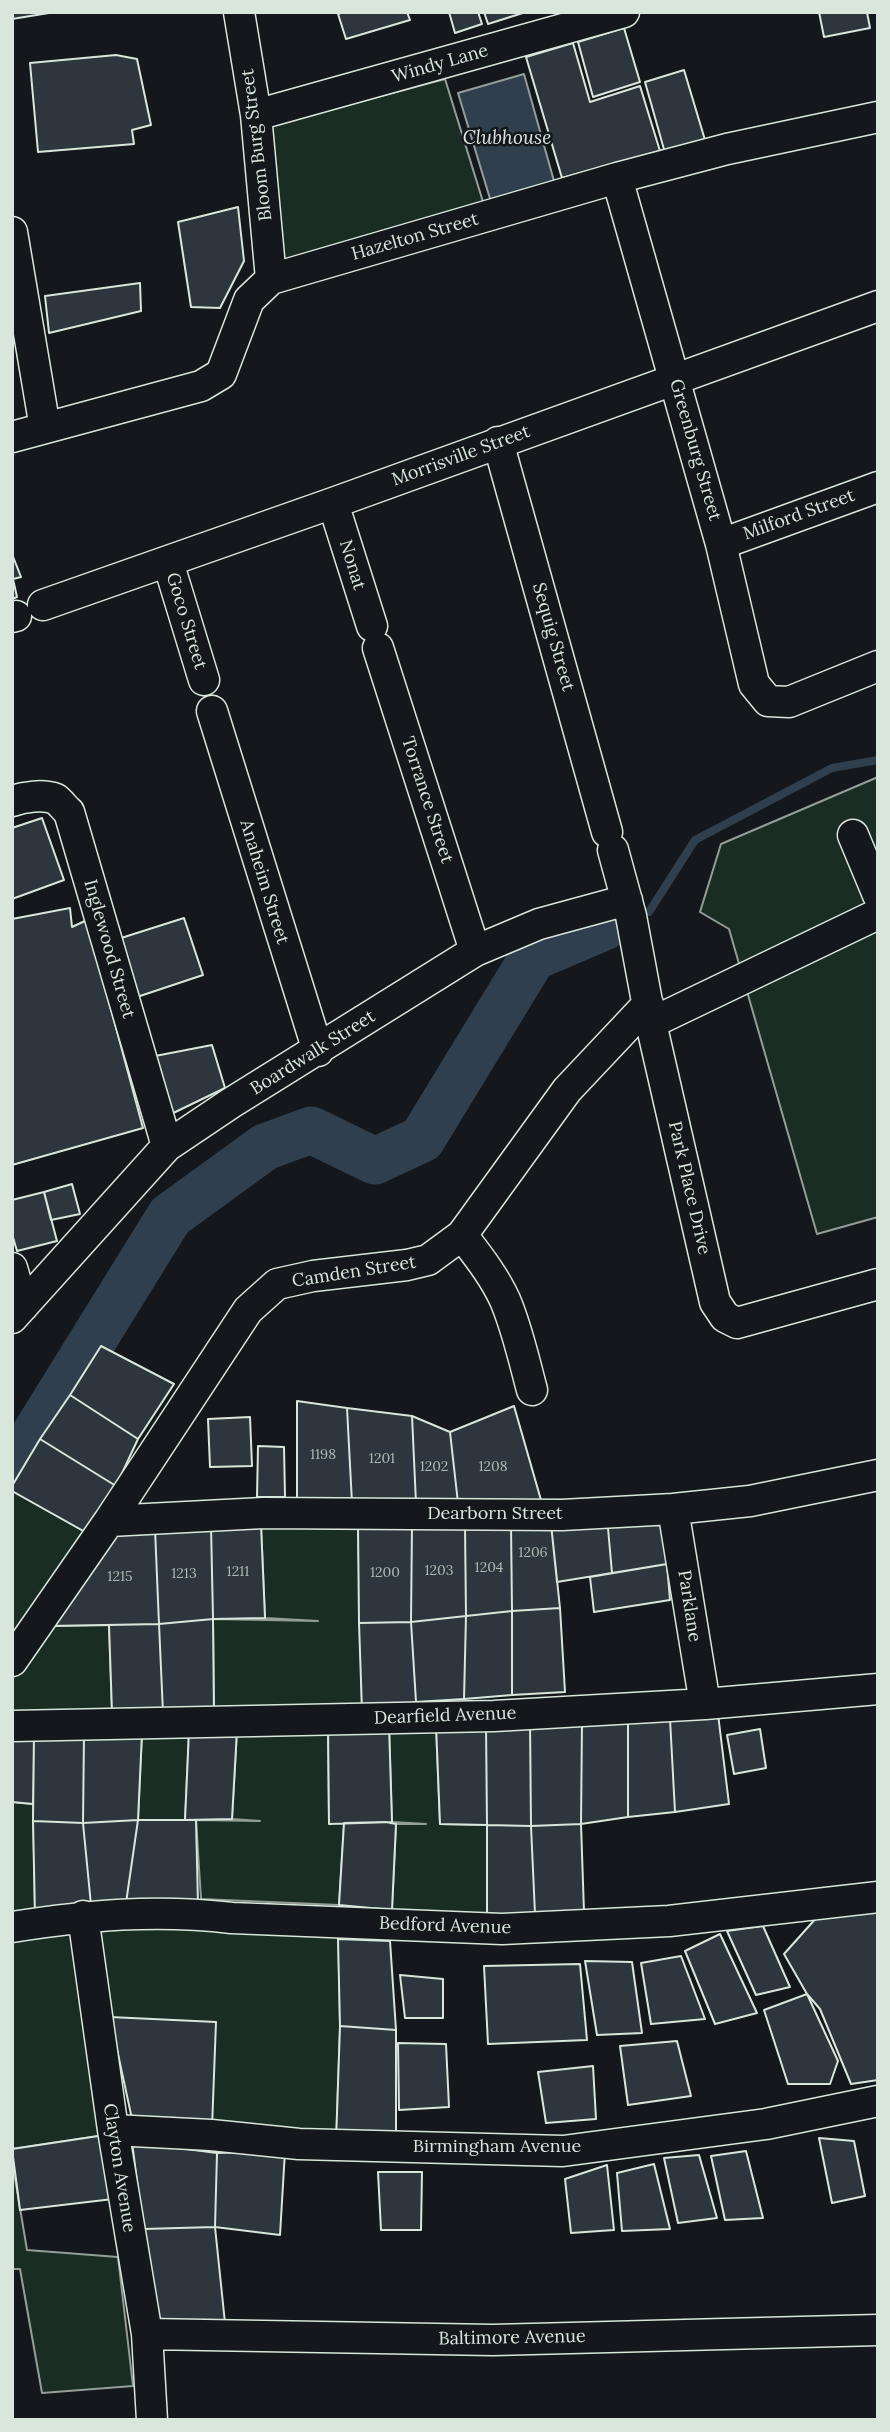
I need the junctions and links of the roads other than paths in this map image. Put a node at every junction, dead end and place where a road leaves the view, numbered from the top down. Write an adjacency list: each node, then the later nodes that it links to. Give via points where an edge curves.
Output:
1 (239, 12): 3 (street, Bloom Burg Street)
2 (624, 12): 3 (street, Windy Lane)
3 (256, 115): 7 (street, Bloom Burg Street)
4 (878, 117): 5 (street, Hazelton Street)
5 (617, 178): 7 (street, Hazelton Street); 9 (street, Greenburg Street)
6 (12, 232): 10 (street)
7 (271, 279): 10 (street, via 249,300 221,374 213,380)
8 (878, 306): 9 (street, Morrisville Street)
9 (675, 379): 12 (street, Morrisville Street); 15 (street, Greenburg Street)
10 (45, 428): 11 (street)
11 (12, 437)
12 (498, 442): 14 (street, Morrisville Street); 25 (street, Sequig Street)
13 (878, 487): 15 (street, Milford Street)
14 (333, 503): 16 (street, Morrisville Street); 18 (street, Nonat)
15 (721, 544): 19 (street, Greenburg Street, via 754,684 768,701 789,702)
16 (168, 562): 17 (street, Morrisville Street); 20 (street, Goco Street)
17 (43, 605)
18 (375, 637): 27 (street, Torrance Street)
19 (878, 666)
20 (204, 680)
21 (212, 711): 29 (street, Anaheim Street)
22 (12, 801): 30 (street, Inglewood Street, via 56,799 69,812)
23 (853, 835): 24 (street)
24 (878, 895)
25 (627, 900): 27 (street, Boardwalk Street, via 539,924); 28 (street, Park Place Drive)
26 (878, 914): 28 (street)
27 (475, 951): 29 (street, Boardwalk Street)
28 (650, 1013): 31 (street, Camden Street, via 566,1090); 33 (street, Park Place Drive, via 715,1302 725,1317 737,1323)
29 (318, 1051): 30 (street, Boardwalk Street)
30 (167, 1146): 34 (street, Boardwalk Street)
31 (463, 1235): 35 (street, via 504,1300); 38 (street, Camden Street, via 428,1260 277,1284 248,1310)
32 (12, 1268): 34 (street)
33 (878, 1284)
34 (18, 1312)
35 (532, 1390)
36 (878, 1475): 37 (street, Dearborn Street, via 750,1501)
37 (673, 1508): 38 (street, Dearborn Street, via 562,1515 263,1513); 41 (street, Parklane)
38 (109, 1521): 39 (street, Camden Street)
39 (12, 1661)
40 (878, 1689): 41 (street, Dearfield Avenue)
41 (705, 1704): 42 (street, Dearfield Avenue, via 494,1716)
42 (12, 1726)
43 (878, 1897): 44 (street, Bedford Avenue, via 669,1921 502,1929 200,1914)
44 (83, 1916): 45 (street, Bedford Avenue); 47 (street, Clayton Avenue)
45 (12, 1927)
46 (878, 2101): 47 (street, Birmingham Avenue, via 766,2124 563,2151 299,2144)
47 (113, 2130): 49 (street, Clayton Avenue)
48 (878, 2330): 49 (street, Baltimore Avenue, via 493,2340)
49 (147, 2334): 50 (street, Clayton Avenue)
50 (152, 2420)

